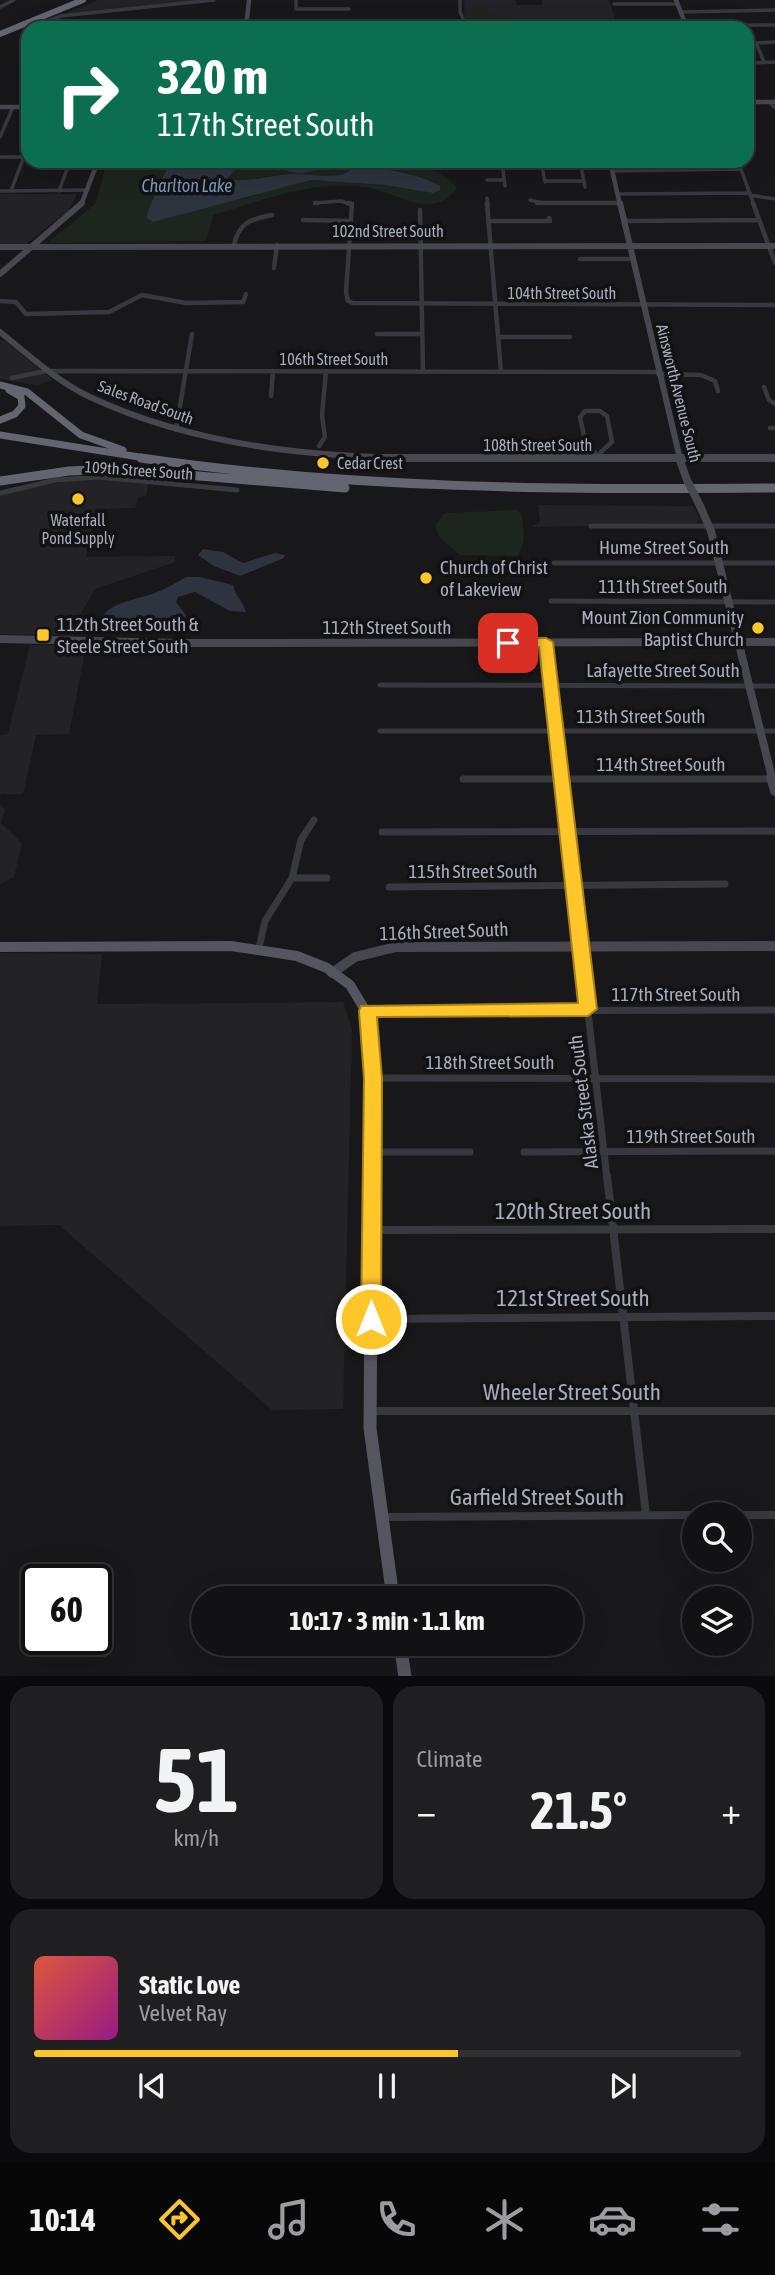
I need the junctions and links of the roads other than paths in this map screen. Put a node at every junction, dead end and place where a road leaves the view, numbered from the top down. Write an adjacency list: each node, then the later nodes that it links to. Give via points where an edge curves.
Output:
1 (14, 0): 11 (street)
2 (69, 0): 16 (highway)
3 (83, 0): 17 (highway)
4 (214, 0): 18 (street)
5 (249, 0): 19 (street)
6 (296, 0): 12 (street, via 296,9)
7 (460, 0): 20 (street)
8 (749, 0): 13 (street)
9 (677, 2): 10 (street); 15 (street)
10 (614, 4)
11 (0, 6)
12 (349, 9)
13 (754, 10): 14 (street); 15 (street)
14 (775, 10)
15 (681, 12): 21 (street)
16 (22, 21)
17 (27, 21)
18 (49, 21)
19 (247, 21)
20 (464, 21)
21 (684, 21)
22 (21, 22): 26 (highway)
23 (21, 23): 26 (highway)
24 (754, 25): 25 (street)
25 (775, 25)
26 (0, 31)
27 (775, 42): 28 (street, via 757,43)
28 (764, 62): 29 (street); 30 (street)
29 (775, 62)
30 (754, 63)
31 (772, 102): 32 (street); 36 (street)
32 (754, 103)
33 (0, 107): 34 (street)
34 (13, 107): 35 (street); 37 (street)
35 (21, 107)
36 (775, 108)
37 (0, 137)
38 (0, 157): 39 (street)
39 (21, 157)
40 (21, 163): 56 (street)
41 (67, 168): 57 (street)
42 (96, 168): 54 (street)
43 (503, 168): 50 (street)
44 (542, 168): 51 (street, via 545,183)
45 (581, 168): 51 (street)
46 (612, 168): 48 (street, Ainsworth Avenue South)
47 (741, 169): 48 (street); 59 (street)
48 (613, 171): 58 (street, Ainsworth Avenue South)
49 (487, 180): 50 (street)
50 (505, 180): 52 (street)
51 (584, 181): 53 (street)
52 (505, 186)
53 (585, 187)
54 (89, 190): 57 (street); 81 (street, via 76,211)
55 (0, 191): 56 (street)
56 (11, 191): 57 (street)
57 (59, 191)
58 (618, 194): 59 (street); 64 (street, Ainsworth Avenue South)
59 (750, 194): 61 (street); 69 (street)
60 (487, 198): 71 (street)
61 (775, 200)
62 (315, 203): 70 (street, via 351,202)
63 (542, 203): 64 (street)
64 (620, 203): 72 (street, Ainsworth Avenue South)
65 (420, 210): 76 (street)
66 (272, 215): 73 (street, via 239,226)
67 (549, 218): 71 (street, via 550,222)
68 (303, 220): 70 (street)
69 (759, 220): 72 (street); 79 (street)
70 (351, 221): 75 (street)
71 (489, 221): 77 (street)
72 (624, 221): 78 (street, Ainsworth Avenue South)
73 (234, 245): 74 (street, 102nd Street South); 81 (street, 102nd Street South)
74 (277, 245): 75 (street, 102nd Street South); 85 (street)
75 (351, 245): 76 (street, 102nd Street South); 89 (street, 104th Street South, via 346,292 350,302)
76 (420, 245): 77 (street, 102nd Street South); 89 (street)
77 (490, 245): 78 (street, 102nd Street South); 91 (street)
78 (629, 245): 79 (street, 102nd Street South); 83 (street, Ainsworth Avenue South)
79 (772, 246): 84 (street)
80 (0, 247): 81 (street, 102nd Street South)
81 (32, 247): 86 (street)
82 (580, 259): 83 (street)
83 (632, 259): 92 (street, Ainsworth Avenue South)
84 (775, 263)
85 (274, 268)
86 (0, 274)
87 (246, 294): 88 (street, via 243,302 186,303 142,295 112,311 76,314 26,314 13,301)
88 (0, 301)
89 (421, 304): 91 (street, 104th Street South); 95 (street)
90 (775, 304): 92 (street, 104th Street South)
91 (495, 305): 92 (street, 104th Street South); 97 (street)
92 (643, 305): 105 (street, Ainsworth Avenue South)
93 (192, 334): 100 (street)
94 (377, 334): 95 (street)
95 (421, 334): 103 (street)
96 (3, 336): 99 (street, Sales Road South)
97 (498, 337): 98 (street); 104 (street)
98 (570, 337)
99 (46, 370): 100 (street, 106th Street South); 106 (street, 106th Street South); 113 (street, Sales Road South, via 89,397)
100 (186, 371): 101 (street, 106th Street South); 113 (street)
101 (273, 371): 102 (street, 106th Street South); 110 (street)
102 (326, 371): 103 (street, 106th Street South); 116 (street, via 325,437)
103 (423, 372): 104 (street, 106th Street South)
104 (501, 372): 105 (street, 106th Street South)
105 (658, 373): 109 (street, 106th Street South, via 706,376 715,381); 120 (street, Ainsworth Avenue South)
106 (12, 378)
107 (0, 386): 112 (highway, via 18,394 22,402 18,411); 121 (highway, via 33,395 68,426 95,441)
108 (764, 387): 111 (street)
109 (718, 391)
110 (271, 396)
111 (773, 403)
112 (0, 421)
113 (176, 430): 117 (street, Sales Road South)
114 (0, 435): 121 (highway)
115 (0, 440): 123 (highway, via 154,467)
116 (319, 446)
117 (301, 453): 118 (street, 108th Street South, via 383,459)
118 (599, 458): 118 (street, via 612,442 607,416 585,411 580,417 586,445); 120 (street, 108th Street South)
119 (775, 458): 120 (street, 108th Street South)
120 (678, 459): 128 (street, Ainsworth Avenue South, bridge)
121 (232, 470): 124 (highway, via 443,486)
122 (0, 481): 123 (highway, via 107,469)
123 (358, 488): 127 (highway, via 532,495)
124 (775, 488)
125 (237, 491): 126 (street, 109th Street South, via 97,477 56,480)
126 (0, 493)
127 (775, 495)
128 (700, 506): 130 (street, Ainsworth Avenue South)
129 (591, 526): 130 (street)
130 (709, 526): 131 (street); 132 (street, Ainsworth Avenue South)
131 (775, 526)
132 (719, 562): 133 (street, Hume Street South); 134 (street, Hume Street South); 136 (street, Ainsworth Avenue South)
133 (554, 563)
134 (775, 563)
135 (551, 601): 136 (street, 111th Street South)
136 (728, 602): 137 (street, 111th Street South); 140 (street, Ainsworth Avenue South)
137 (775, 602)
138 (0, 639): 139 (street, 112th Street South)
139 (546, 642): 140 (street, 112th Street South); 143 (street, Alaska Street South)
140 (738, 642): 141 (street, 112th Street South); 144 (street, Ainsworth Avenue South)
141 (775, 642)
142 (380, 685): 143 (street, Lafayette Street South)
143 (551, 686): 144 (street, Lafayette Street South); 149 (street, Alaska Street South)
144 (749, 686): 145 (street, Lafayette Street South); 147 (street, Ainsworth Avenue South)
145 (775, 686)
146 (380, 731): 149 (street, 113th Street South)
147 (760, 731): 148 (street, 113th Street South); 149 (street, 113th Street South); 151 (street, Ainsworth Avenue South)
148 (775, 731)
149 (556, 732): 152 (street, Alaska Street South)
150 (463, 779): 152 (street, 114th Street South)
151 (774, 779): 152 (street, 114th Street South); 153 (street, Ainsworth Avenue South)
152 (562, 781): 157 (street, Alaska Street South)
153 (775, 791)
154 (314, 820): 158 (street, via 301,840)
155 (775, 831): 157 (street)
156 (382, 832): 157 (street)
157 (568, 832): 162 (street, Alaska Street South)
158 (292, 878): 159 (street); 166 (street, via 265,921)
159 (327, 878)
160 (725, 884): 162 (street, 115th Street South)
161 (389, 887): 162 (street, 115th Street South)
162 (574, 887): 163 (street, Alaska Street South)
163 (581, 946): 164 (street, 116th Street South); 167 (street, 116th Street South, via 396,947 356,957); 168 (street, Alaska Street South)
164 (775, 946)
165 (0, 947): 166 (main road)
166 (259, 948): 167 (main road, via 304,959)
167 (332, 973): 170 (main road, via 353,990)
168 (588, 1009): 169 (street, 117th Street South); 170 (street, 117th Street South); 172 (street, Alaska Street South)
169 (775, 1010)
170 (367, 1011): 171 (main road)
171 (373, 1078): 172 (street, 118th Street South); 174 (main road)
172 (596, 1078): 173 (street, 118th Street South); 177 (street, Alaska Street South)
173 (775, 1079)
174 (372, 1152): 175 (street); 180 (main road)
175 (470, 1152)
176 (524, 1152): 177 (street, 119th Street South)
177 (604, 1152): 178 (street, 119th Street South); 181 (street, Alaska Street South)
178 (775, 1152)
179 (775, 1229): 181 (street, 120th Street South)
180 (372, 1230): 181 (street, 120th Street South); 184 (main road)
181 (613, 1230): 183 (street, Alaska Street South)
182 (775, 1316): 183 (street, 121st Street South)
183 (623, 1317): 184 (street, 121st Street South); 187 (street, Alaska Street South)
184 (371, 1319): 185 (main road)
185 (370, 1411): 187 (street, Wheeler Street South); 192 (main road)
186 (775, 1411): 187 (street, Wheeler Street South)
187 (634, 1412): 188 (street, Alaska Street South)
188 (646, 1515): 189 (street, Garfield Street South); 192 (street, Garfield Street South)
189 (682, 1515)
190 (752, 1515): 191 (street)
191 (775, 1515)
192 (380, 1517): 193 (main road)
193 (391, 1586)
194 (402, 1656): 195 (main road)
195 (405, 1676)

